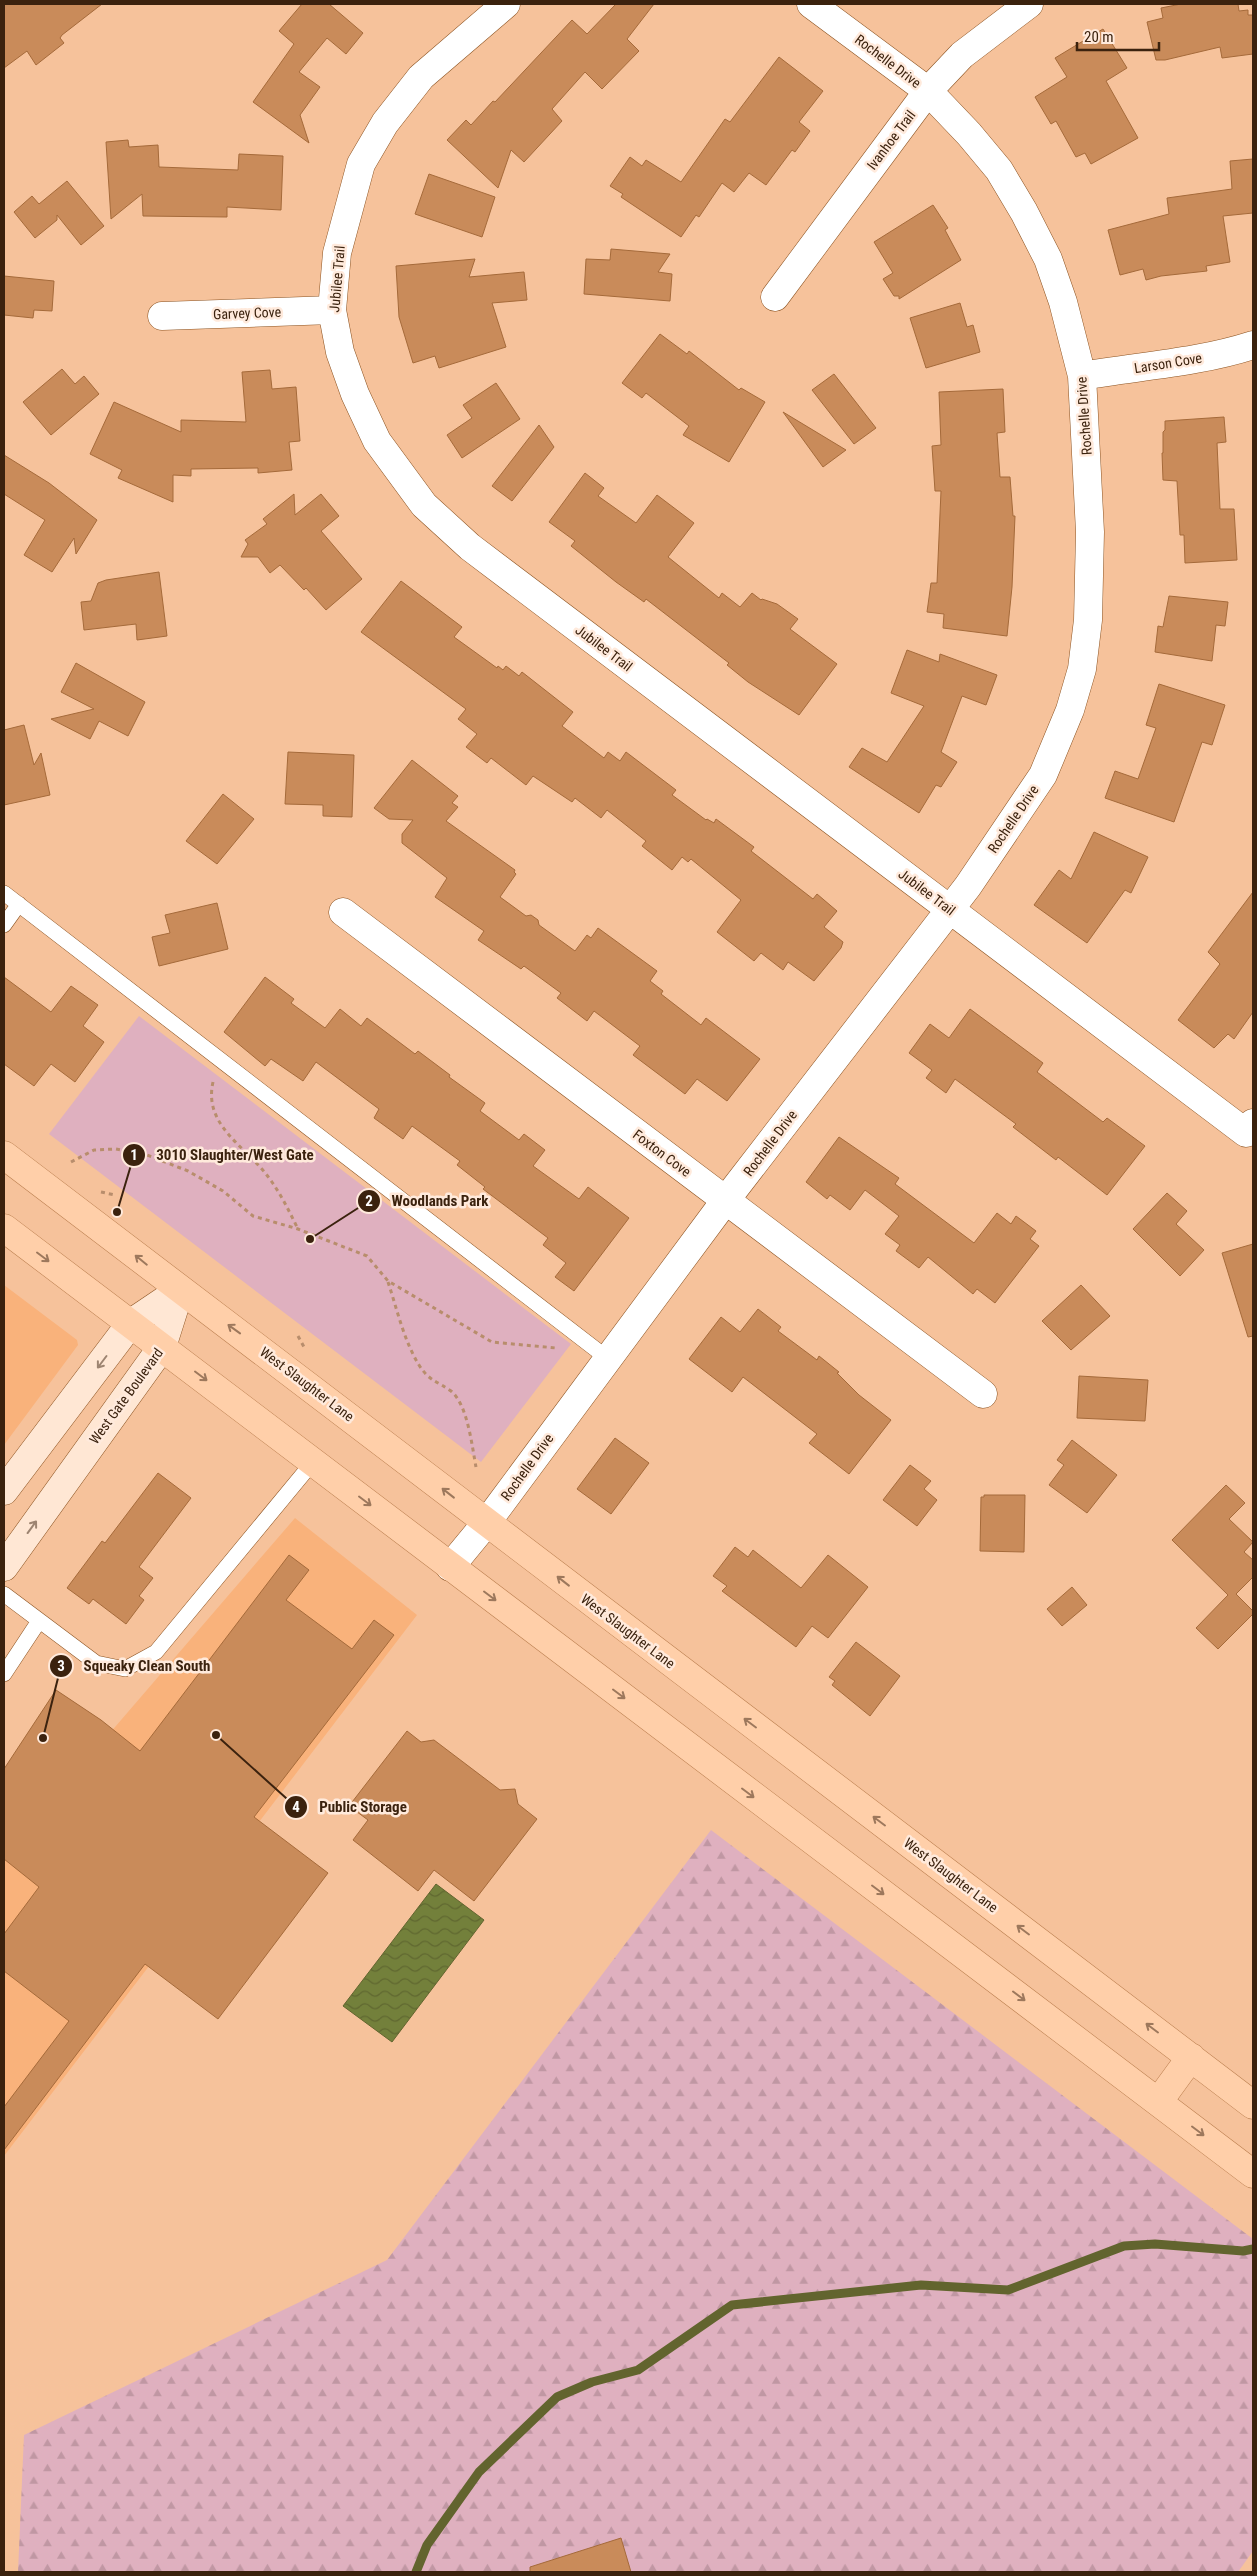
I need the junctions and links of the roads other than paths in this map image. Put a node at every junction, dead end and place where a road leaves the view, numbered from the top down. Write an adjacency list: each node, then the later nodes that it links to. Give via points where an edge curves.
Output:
1 (506, 4): 6 (street, Jubilee Trail, via 421,77 385,123 361,164 337,253)
2 (811, 4): 4 (street, Rochelle Drive)
3 (1029, 4): 4 (street, Ivanhoe Trail, via 962,55)
4 (928, 91): 5 (street, Ivanhoe Trail); 9 (street, Rochelle Drive, via 999,170 1024,212 1048,259)
5 (774, 298)
6 (332, 310): 7 (street, Garvey Cove); 12 (street, Jubilee Trail, via 340,352 377,441 424,505 470,546)
7 (162, 316)
8 (1253, 345): 9 (street, Larson Cove, via 1165,366)
9 (1082, 376): 12 (street, Rochelle Drive, via 1090,532 1088,620 1082,669 1070,710 1043,775)
10 (4, 893): 11 (lane)
11 (19, 904): 14 (lane); 22 (lane)
12 (950, 909): 15 (street, Jubilee Trail, via 1246,1133); 17 (street, Rochelle Drive)
13 (343, 912): 17 (street, Foxton Cove)
14 (4, 925)
15 (1253, 1123)
16 (4, 1155): 19 (main road, West Slaughter Lane, one-way to 16)
17 (726, 1201): 22 (street, Rochelle Drive); 23 (street, Foxton Cove)
18 (4, 1228): 20 (main road, one-way to 20)
19 (180, 1290): 20 (main road); 21 (main road, West Gate Boulevard); 26 (main road, West Slaughter Lane, one-way to 19)
20 (132, 1323): 21 (main road); 25 (main road, one-way to 25)
21 (162, 1347): 24 (main road, one-way to 24); 27 (main road, West Gate Boulevard, one-way to 21)
22 (607, 1358): 26 (street, Rochelle Drive)
23 (982, 1394)
24 (313, 1462): 28 (main road, one-way to 28); 30 (lane, via 156,1652 125,1669 96,1663)
25 (4, 1491)
26 (486, 1522): 28 (street, Rochelle Drive); 32 (main road, West Slaughter Lane, one-way to 26)
27 (4, 1567)
28 (450, 1567): 33 (main road, one-way to 33)
29 (4, 1594): 30 (lane)
30 (40, 1621): 31 (lane)
31 (4, 1674)
32 (1191, 2057): 33 (main road); 34 (main road, West Slaughter Lane)
33 (1159, 2101): 35 (main road, one-way to 35)
34 (1253, 2105)
35 (1253, 2174)

